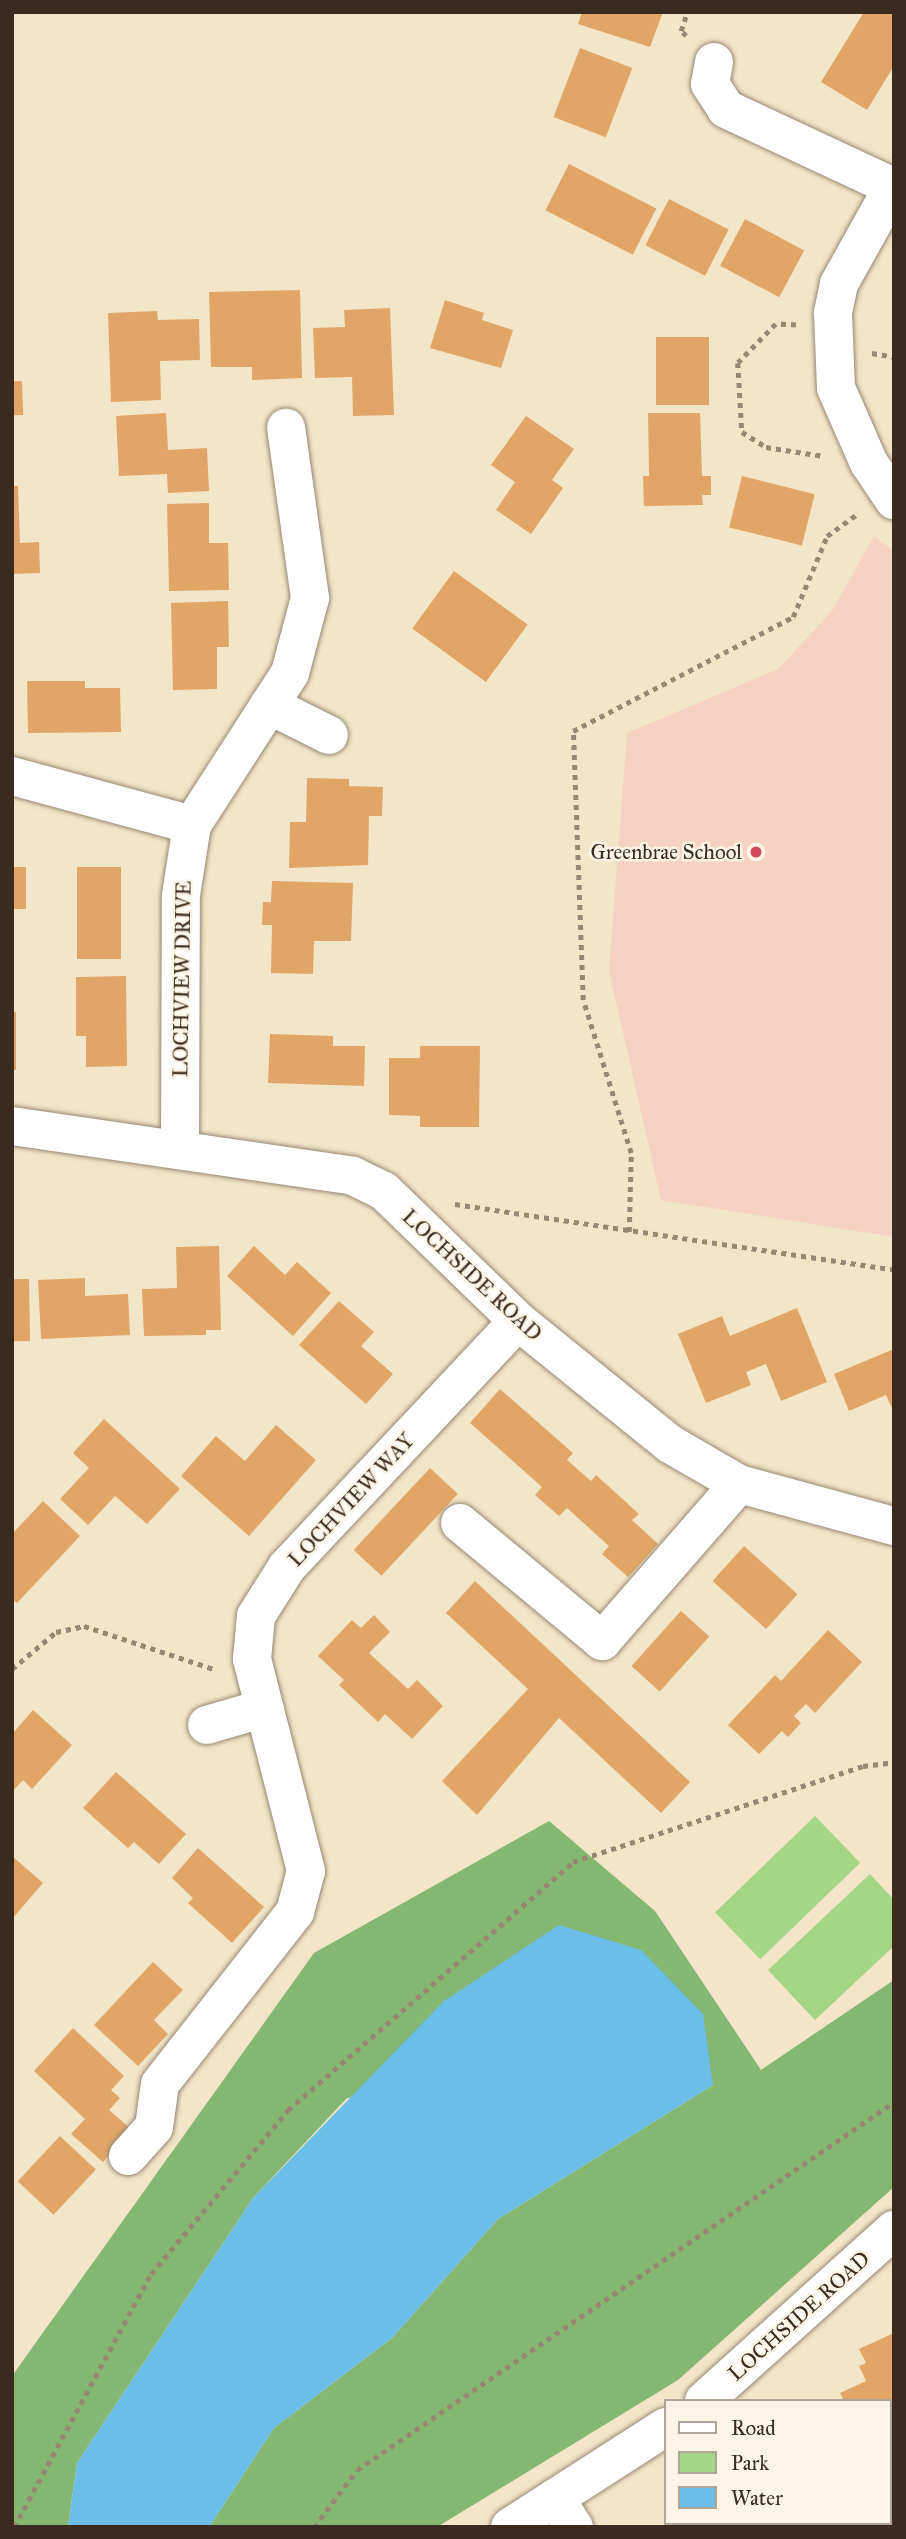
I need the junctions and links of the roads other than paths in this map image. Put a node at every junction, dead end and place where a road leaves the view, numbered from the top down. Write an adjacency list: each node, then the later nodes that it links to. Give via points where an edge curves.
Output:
1 (713, 62): 2 (street, via 710,84 726,109)
2 (893, 186): 4 (street, via 839,284 833,313 836,388)
3 (286, 428): 5 (street, LOCHVIEW DRIVE, via 310,598 290,673)
4 (884, 485)
5 (269, 705): 6 (street); 8 (street, LOCHVIEW DRIVE)
6 (329, 735)
7 (12, 776): 8 (street)
8 (192, 825): 10 (street, LOCHVIEW DRIVE, via 181,895)
9 (12, 1126): 10 (street, LOCHSIDE ROAD)
10 (180, 1150): 11 (street, LOCHSIDE ROAD, via 353,1176 384,1191)
11 (518, 1321): 12 (street, LOCHSIDE ROAD, via 670,1444); 15 (street, LOCHVIEW WAY, via 287,1567 256,1616 251,1633)
12 (739, 1484): 13 (street, via 602,1641); 14 (street, LOCHSIDE ROAD)
13 (460, 1523)
14 (894, 1526)
15 (265, 1708): 16 (street); 17 (street, LOCHVIEW WAY, via 306,1871 295,1912 160,2084 154,2127)
16 (207, 1725)
17 (128, 2156)
18 (894, 2230): 19 (street, LOCHSIDE ROAD)
19 (706, 2399)
20 (664, 2429): 21 (street)
21 (565, 2512): 22 (street)
22 (510, 2527)

